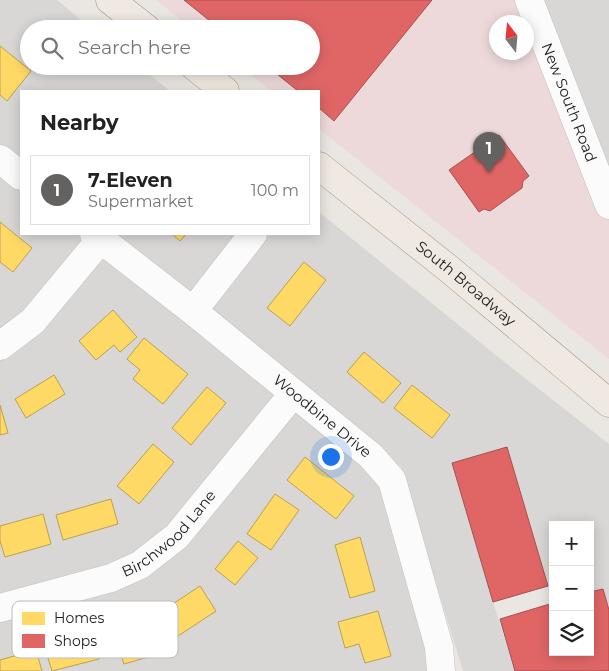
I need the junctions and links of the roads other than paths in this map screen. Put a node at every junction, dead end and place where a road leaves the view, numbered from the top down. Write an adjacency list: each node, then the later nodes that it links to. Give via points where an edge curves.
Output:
1 (110, 0): 3 (main road)
2 (528, 0): 9 (street, New South Road)
3 (136, 20)
4 (205, 75): 5 (main road)
5 (224, 90)
6 (0, 160): 8 (street)
7 (320, 167): 15 (main road, South Broadway)
8 (20, 175)
9 (609, 205)
10 (252, 235): 12 (street)
11 (97, 236): 12 (street, Woodbine Drive); 13 (street, via 33,322)
12 (193, 311): 14 (street, Woodbine Drive)
13 (0, 346)
14 (292, 394): 16 (street, Birchwood Lane, via 177,536 140,565 111,578); 17 (street, Woodbine Drive, via 371,456 392,480 439,647)
15 (609, 403)
16 (26, 601)
17 (441, 671)

